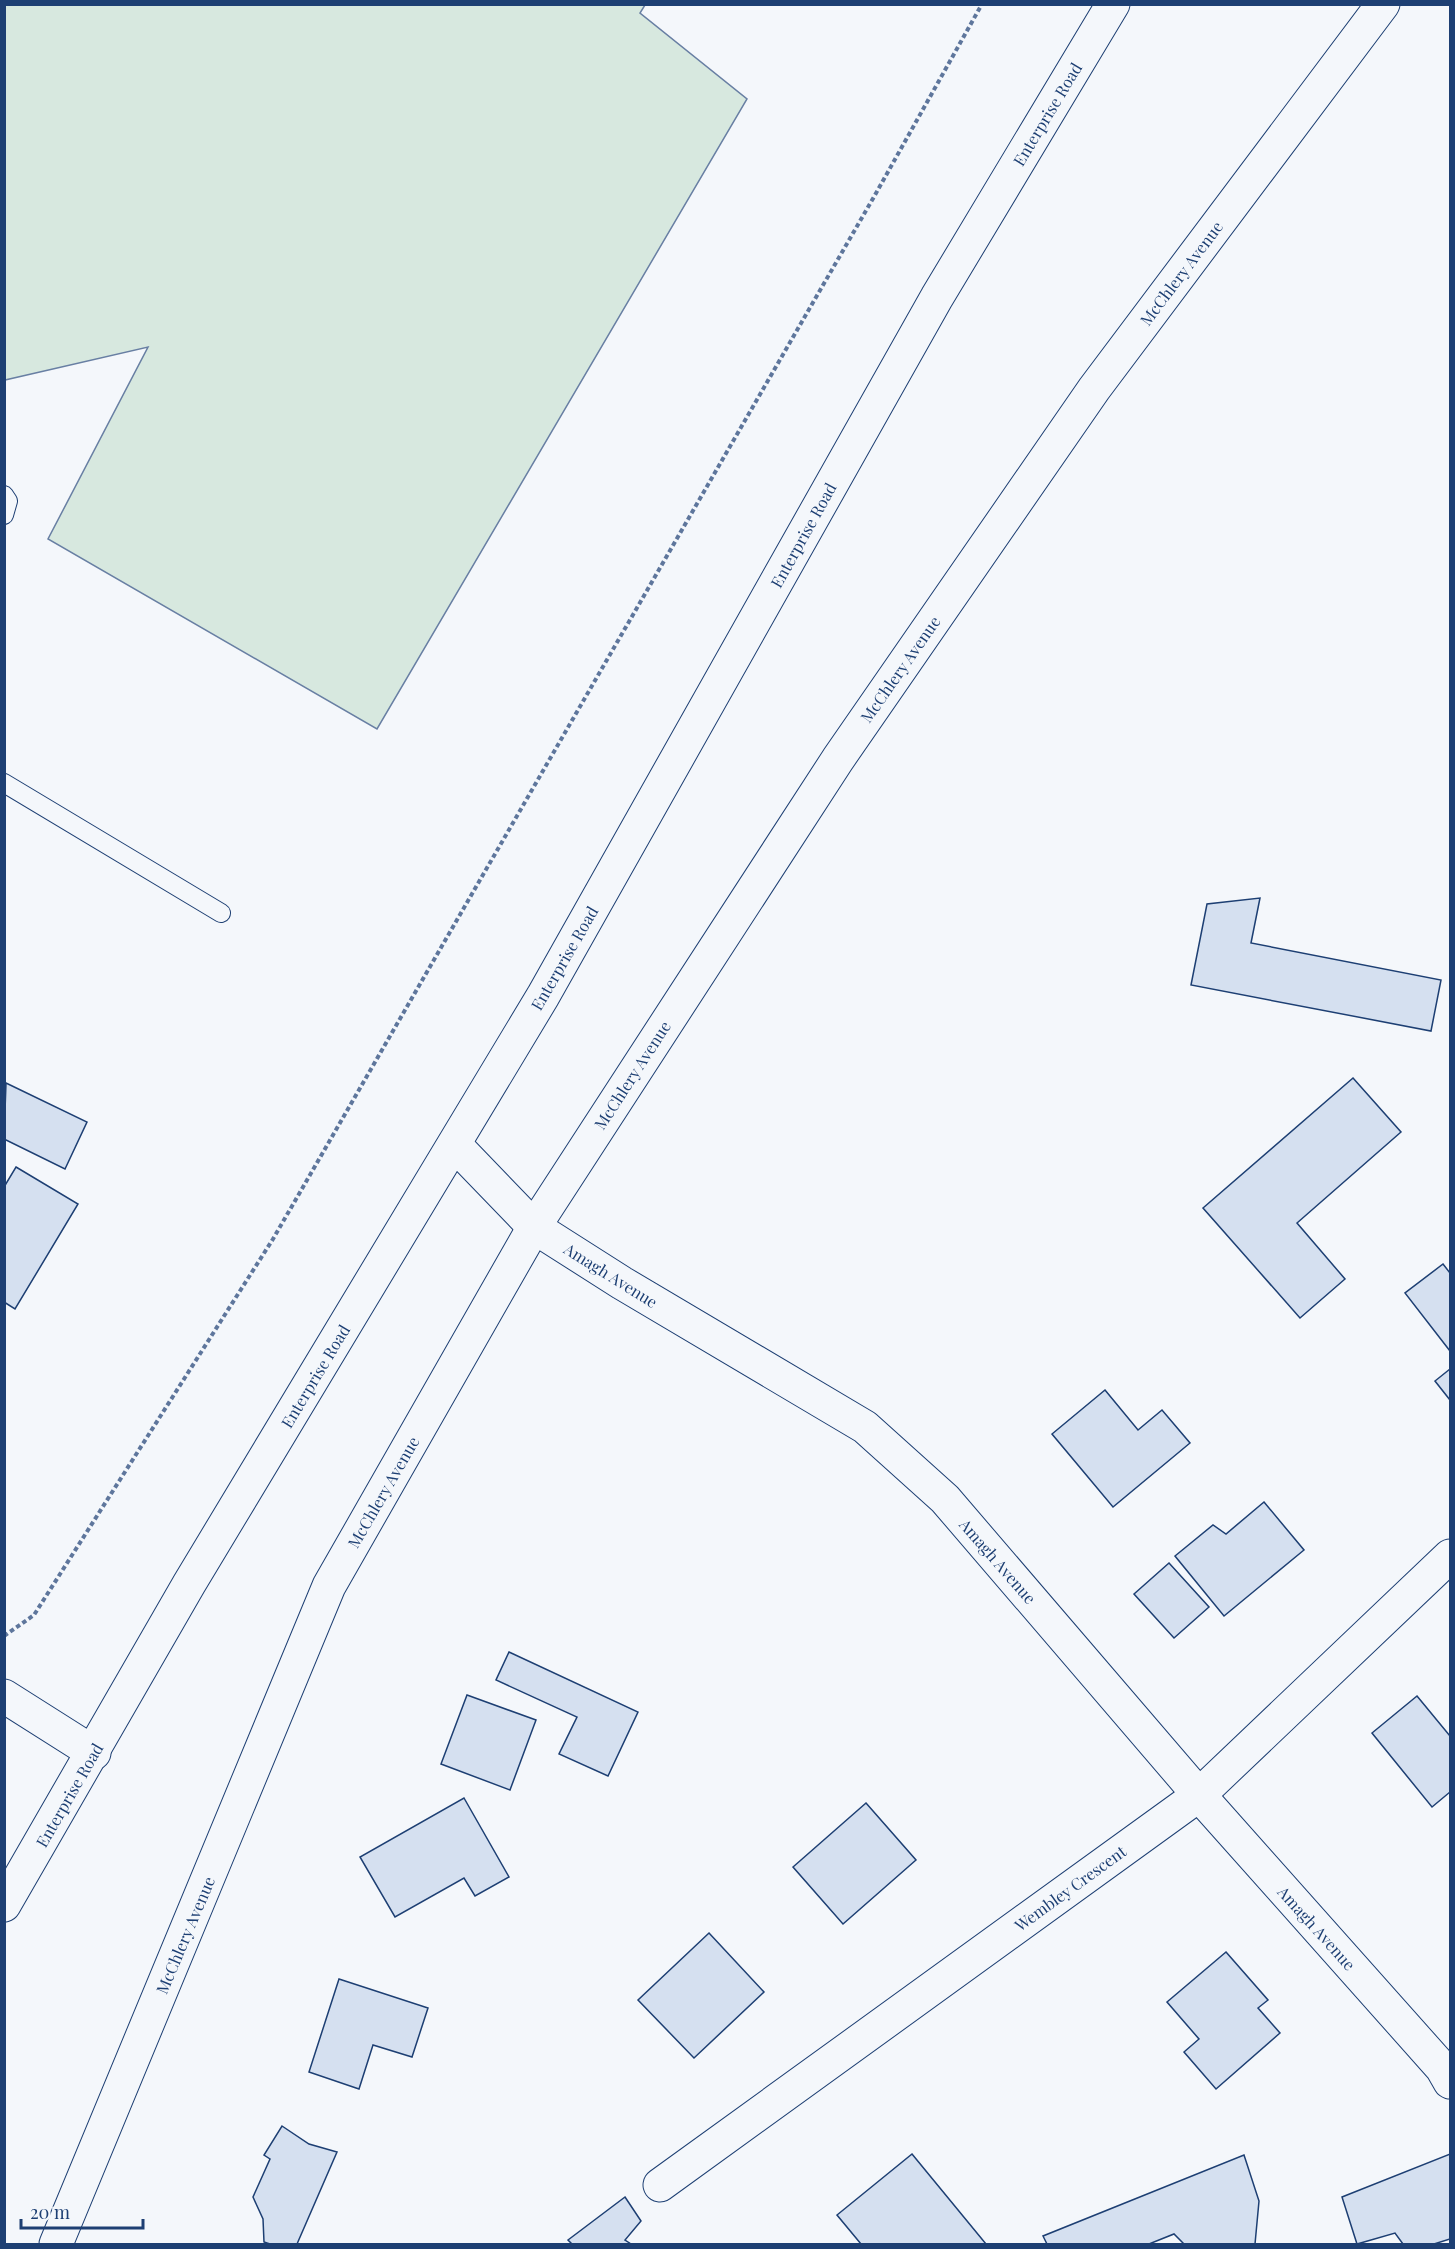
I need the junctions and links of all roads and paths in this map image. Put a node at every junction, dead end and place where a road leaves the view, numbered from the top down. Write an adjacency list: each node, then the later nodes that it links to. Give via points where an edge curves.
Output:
1 (982, 4): 11 (path, via 273,1239 34,1615)
2 (1113, 4): 8 (main road, Enterprise Road, via 937,297)
3 (1383, 4): 9 (main road, McChlery Avenue, via 1094,389 838,759)
4 (4, 495): 5 (lane, via 8,501)
5 (4, 515)
6 (4, 783): 7 (lane)
7 (221, 913)
8 (455, 1145): 9 (main road, Amagh Avenue); 13 (main road, Enterprise Road, via 189,1584)
9 (534, 1227): 14 (main road, Amagh Avenue, via 865,1427 945,1499); 18 (main road, McChlery Avenue, via 329,1586)
10 (1450, 1556): 14 (main road, Wembley Crescent)
11 (4, 1636)
12 (4, 1696): 13 (main road)
13 (94, 1753): 15 (main road, Enterprise Road)
14 (1199, 1795): 16 (main road, Amagh Avenue, via 1442,2068); 17 (main road, Wembley Crescent)
15 (4, 1905)
16 (1450, 2082)
17 (660, 2185)
18 (56, 2244)

